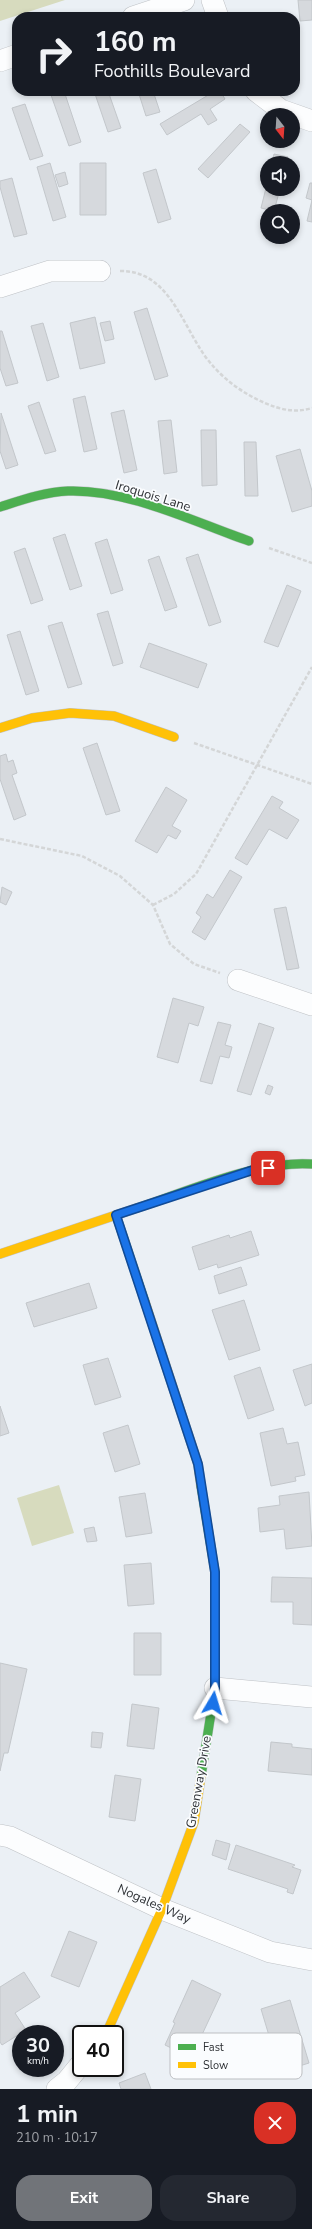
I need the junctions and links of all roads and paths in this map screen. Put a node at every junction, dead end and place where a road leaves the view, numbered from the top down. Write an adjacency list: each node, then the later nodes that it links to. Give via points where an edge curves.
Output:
1 (184, 0): 3 (street)
2 (212, 0): 4 (street)
3 (148, 12)
4 (216, 12)
5 (12, 57): 6 (street)
6 (0, 61)
7 (263, 96): 8 (street, via 281,110)
8 (312, 121)
9 (100, 271): 10 (street, via 50,271); 11 (path, via 134,271 148,276 166,293 212,366 255,399 279,409 302,411)
10 (0, 287)
11 (312, 408)
12 (0, 507): 13 (street, Iroquois Lane, via 33,496 76,491 118,496)
13 (249, 541): 14 (path)
14 (312, 563)
15 (312, 667): 18 (path)
16 (0, 728): 17 (street, via 32,718 70,713 114,716)
17 (174, 737): 18 (path)
18 (258, 764): 19 (path); 21 (path, via 196,874 174,894)
19 (312, 784)
20 (0, 839): 21 (path, via 82,856 120,876)
21 (153, 906): 22 (path, via 170,944 194,964)
22 (238, 980): 23 (street)
23 (312, 1004)
24 (312, 1164): 25 (street, via 297,1163 253,1170)
25 (116, 1215): 26 (street); 27 (street, Greenway Drive, via 198,1464 215,1572)
26 (0, 1254)
27 (215, 1688): 28 (street); 30 (street, Greenway Drive, via 194,1822)
28 (312, 1696)
29 (0, 1835): 30 (street, Nogales Way, via 10,1837)
30 (162, 1909): 31 (street, Nogales Way, via 270,1952); 32 (street, Greenway Drive)
31 (312, 1960)
32 (110, 2025)
33 (72, 2076): 34 (street)
34 (65, 2086)

